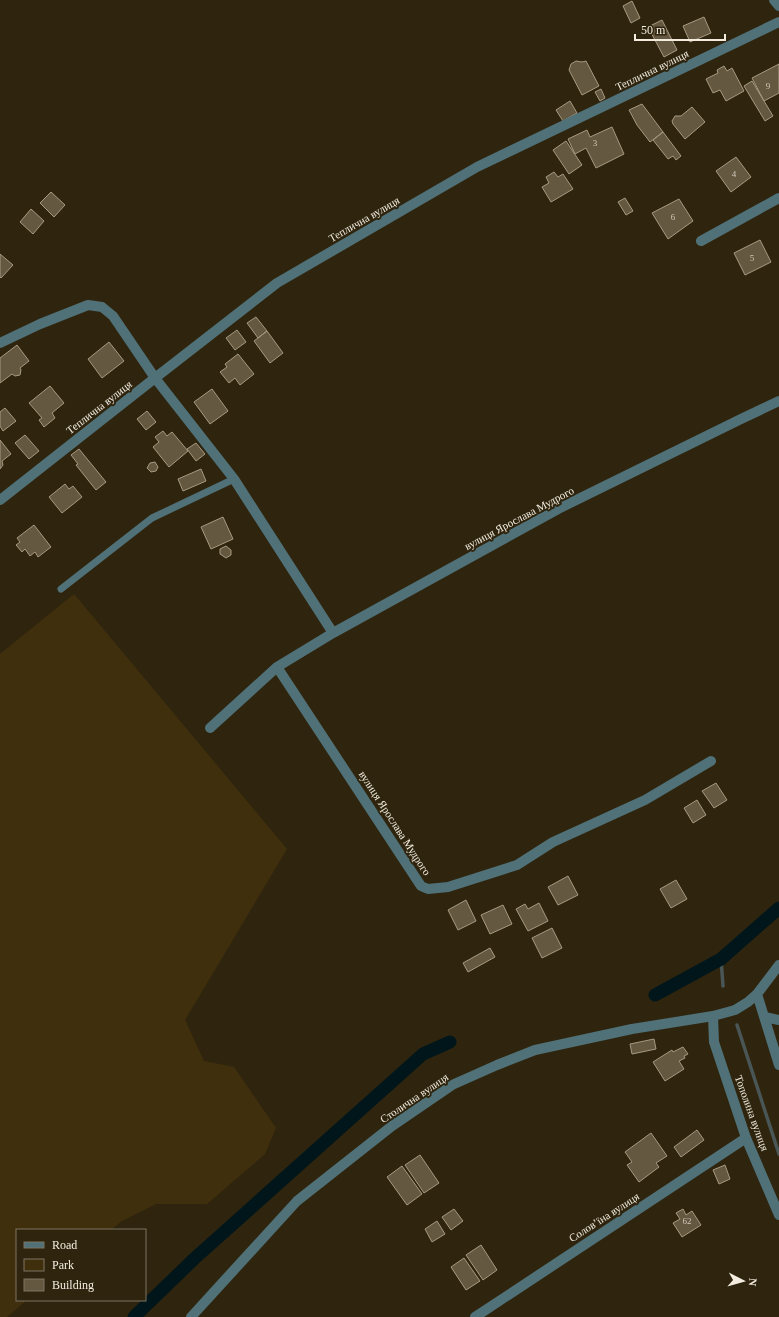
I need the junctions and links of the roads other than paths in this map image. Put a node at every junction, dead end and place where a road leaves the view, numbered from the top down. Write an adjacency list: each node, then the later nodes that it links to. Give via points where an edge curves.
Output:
1 (774, 0): 2 (street)
2 (779, 6)
3 (779, 22): 7 (street, Теплична вулиця, via 477,167 278,283)
4 (779, 198): 5 (street)
5 (701, 241)
6 (0, 343): 7 (street, via 88,305 102,307 113,316)
7 (155, 378): 9 (street); 10 (street, Теплична вулиця)
8 (779, 402): 12 (street, вулиця Ярослава Мудрого, via 558,510)
9 (234, 479): 11 (lane, via 152,518); 12 (street)
10 (0, 500)
11 (61, 589)
12 (333, 633): 13 (street, вулиця Ярослава Мудрого)
13 (277, 666): 14 (street, вулиця Ярослава Мудрого); 15 (street, вулиця Ярослава Мудрого, via 421,886 428,889 448,886 517,865 553,842 645,800)
14 (210, 728)
15 (711, 761)
16 (779, 965): 17 (street, Столична вулиця)
17 (757, 994): 18 (street, Столична вулиця, via 735,1010); 19 (street)
18 (714, 1016): 22 (street, Тополина вулиця, via 714,1042); 24 (street, Столична вулиця, via 535,1050 452,1085 392,1126 297,1201)
19 (765, 1017): 20 (street); 21 (street)
20 (779, 1020)
21 (779, 1065)
22 (746, 1138): 23 (street, Тополина вулиця); 25 (street, Соловʼїна вулиця)
23 (779, 1215)
24 (191, 1317)
25 (475, 1317)

